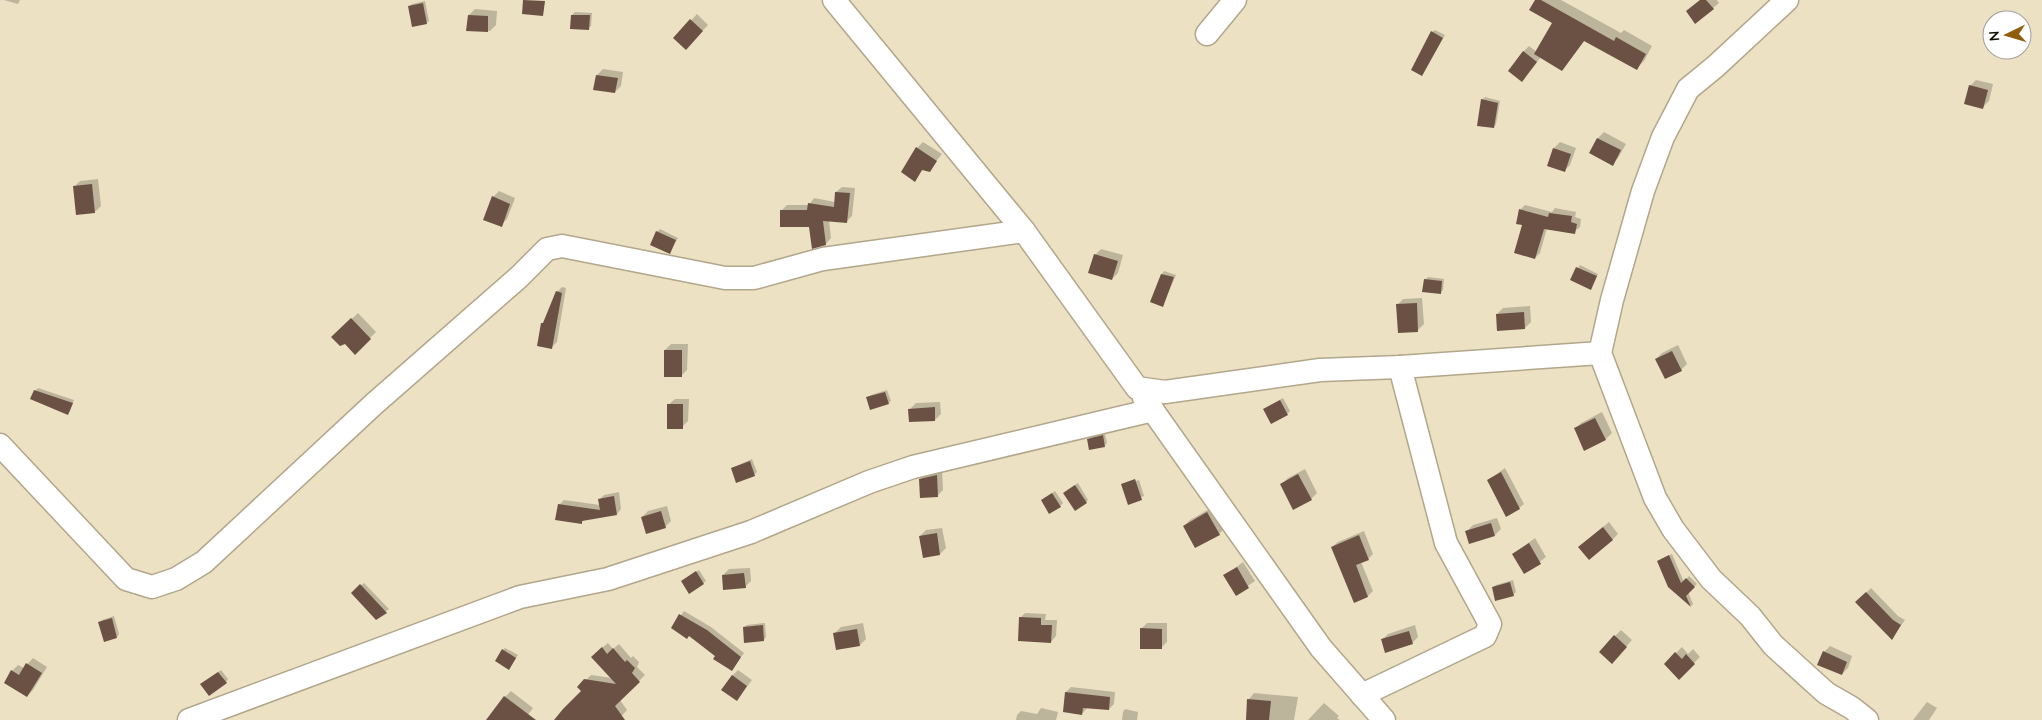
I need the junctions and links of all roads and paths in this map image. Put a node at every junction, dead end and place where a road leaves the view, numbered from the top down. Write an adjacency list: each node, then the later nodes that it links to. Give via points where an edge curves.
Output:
1 (834, 0): 5 (street)
2 (1235, 0): 4 (street)
3 (1787, 0): 6 (street, via 1688,89 1663,136 1642,191)
4 (1207, 34)
5 (1024, 231): 8 (street); 10 (street, via 823,259 754,278 725,278 562,246 547,249 204,562 176,579 152,587 126,579)
6 (1600, 353): 7 (street); 14 (street, via 1652,490 1673,529 1711,578 1750,616 1773,645 1826,693)
7 (1400, 367): 8 (street, via 1320,370 1165,392); 11 (street, via 1446,543 1490,624 1485,636)
8 (1137, 388): 9 (street)
9 (1152, 410): 11 (street, via 1321,648); 12 (street, via 913,467 751,532 608,579 520,597)
10 (0, 445)
11 (1362, 695): 13 (street)
12 (189, 720)
13 (1384, 720)
14 (1867, 720)

